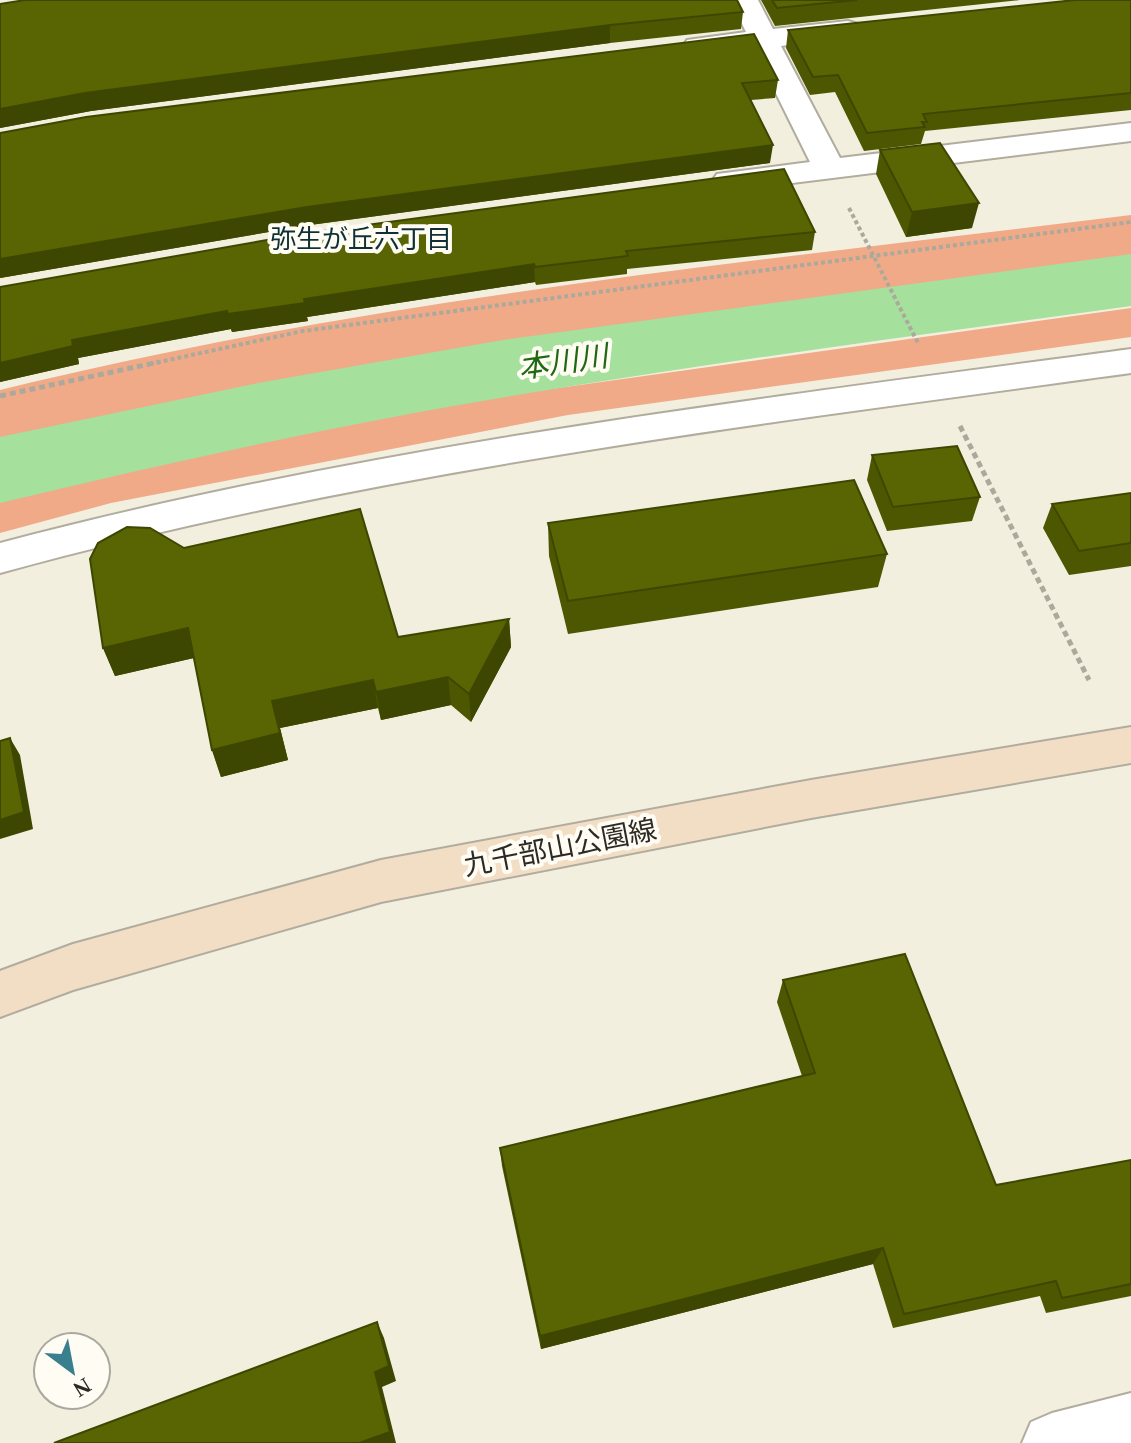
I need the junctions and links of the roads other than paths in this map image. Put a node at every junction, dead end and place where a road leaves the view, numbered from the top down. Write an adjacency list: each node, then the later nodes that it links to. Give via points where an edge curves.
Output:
1 (744, 0): 3 (street)
2 (875, 27): 3 (street)
3 (763, 39): 4 (street); 6 (street)
4 (671, 49)
5 (1131, 132): 6 (street)
6 (829, 168): 7 (street)
7 (703, 185)
8 (1131, 361): 9 (street, via 604,433 116,527)
9 (0, 558)
10 (1131, 745): 11 (main road, 九千部山公園線, via 381,881 73,967)
11 (0, 994)
12 (1131, 1423): 13 (street)
13 (1052, 1443)

